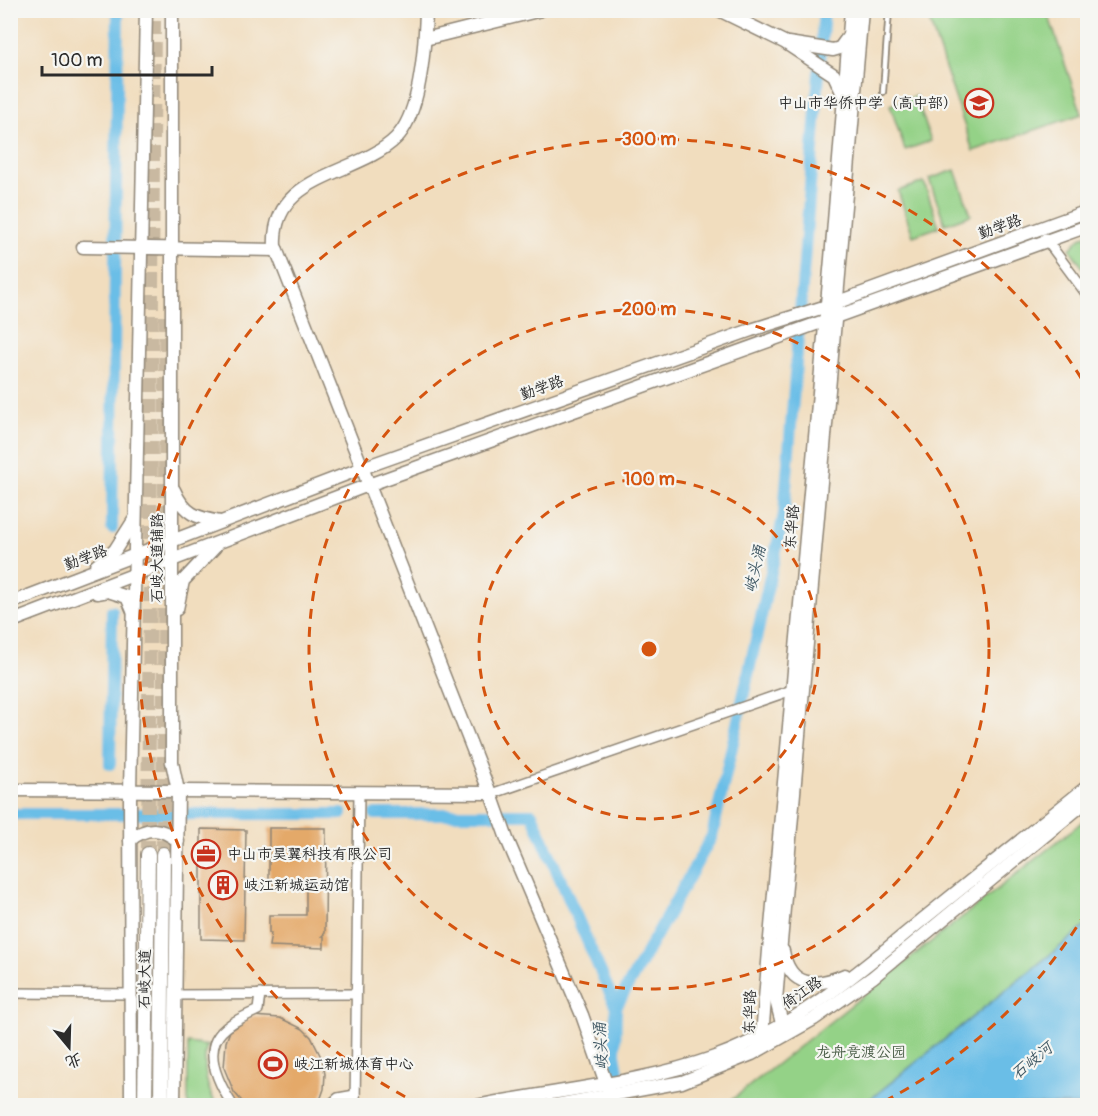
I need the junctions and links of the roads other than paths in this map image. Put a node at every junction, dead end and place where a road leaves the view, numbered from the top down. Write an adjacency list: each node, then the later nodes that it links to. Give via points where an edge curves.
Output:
1 (146, 10): 20 (main road, 石岐大道辅路)
2 (172, 10): 18 (main road, 石岐大道辅路)
3 (426, 10): 10 (main road)
4 (541, 10): 10 (main road)
5 (719, 10): 11 (main road)
6 (850, 10): 9 (main road, 东华路)
7 (862, 10): 23 (main road, 东华路)
8 (890, 10): 12 (lane)
9 (849, 36): 11 (main road, via 840,48 833,50); 13 (main road, 东华路)
10 (425, 39): 21 (main road, via 413,107 397,137 364,158 301,188 284,208 275,234)
11 (784, 42): 13 (main road, via 834,75)
12 (882, 92)
13 (842, 99): 23 (main road, 东华路)
14 (1088, 211): 16 (main road, 勤学路)
15 (1088, 226): 17 (main road, 勤学路)
16 (1038, 229): 17 (street); 23 (main road, 勤学路)
17 (1047, 240): 22 (street); 23 (main road, 勤学路)
18 (172, 247): 20 (main road); 21 (main road); 25 (main road, 石岐大道辅路)
19 (87, 248): 20 (main road)
20 (135, 248): 27 (main road, 石岐大道辅路)
21 (277, 250): 24 (main road)
22 (1088, 296)
23 (831, 311): 24 (main road, 勤学路, via 777,321); 26 (main road, 勤学路, via 775,336); 40 (main road, 东华路); 52 (main road, 东华路)
24 (364, 467): 26 (main road); 28 (main road, 勤学路)
25 (172, 484): 28 (main road, via 188,513); 29 (main road, 石岐大道辅路)
26 (371, 484): 30 (main road, 勤学路); 46 (main road)
27 (136, 517): 31 (main road, 石岐大道辅路); 33 (main road, via 116,550)
28 (221, 522): 29 (main road, 勤学路)
29 (172, 542): 31 (main road, 勤学路); 32 (main road, 石岐大道辅路)
30 (219, 542): 32 (main road, 勤学路); 39 (main road, via 183,581)
31 (135, 555): 33 (main road, 勤学路); 34 (main road, 石岐大道辅路)
32 (172, 561): 34 (main road, 勤学路); 39 (main road, 石岐大道辅路)
33 (84, 575): 35 (main road, 勤学路)
34 (129, 576): 36 (main road, 勤学路); 37 (main road, 石岐大道辅路)
35 (10, 603)
36 (58, 603): 37 (main road, via 108,591 127,597); 38 (main road)
37 (134, 613): 43 (main road, 石岐大道辅路)
38 (10, 622)
39 (172, 633): 44 (main road, 石岐大道辅路, via 172,762)
40 (792, 690): 46 (street); 60 (main road, 东华路)
41 (1088, 786): 53 (main road, 倚江路)
42 (10, 790): 43 (main road)
43 (130, 791): 44 (main road); 48 (main road, 石岐大道辅路)
44 (178, 791): 45 (main road); 49 (main road, 石岐大道辅路)
45 (359, 792): 46 (main road); 57 (street)
46 (490, 794): 61 (main road)
47 (1088, 800): 59 (main road, 倚江路, via 873,977 814,1019)
48 (130, 840): 49 (main road, via 149,829 168,833); 55 (main road, 石岐大道辅路)
49 (178, 841): 58 (main road, 石岐大道辅路)
50 (148, 854): 64 (main road, 石岐大道)
51 (163, 854): 65 (main road, 石岐大道)
52 (781, 940): 53 (main road, via 785,962 801,980 815,985); 59 (main road, 东华路, via 776,1000)
53 (866, 967): 59 (main road, 倚江路)
54 (10, 993): 55 (street)
55 (131, 994): 63 (main road, 石岐大道辅路)
56 (260, 994): 57 (street); 58 (street); 67 (street, via 258,1010 234,1022 216,1039 213,1055 221,1087)
57 (356, 994): 62 (street)
58 (176, 995): 66 (main road, 石岐大道辅路)
59 (783, 1030): 60 (main road, 倚江路)
60 (764, 1041): 61 (main road, 倚江路); 61 (main road, 倚江路, via 682,1082)
61 (609, 1090): 70 (main road, 倚江路); 71 (main road, 倚江路)
62 (355, 1095): 68 (street, via 338,1098); 69 (street)
63 (131, 1106)
64 (145, 1106)
65 (161, 1106)
66 (174, 1106)
67 (233, 1106)
68 (328, 1106)
69 (355, 1106)
70 (476, 1106)
71 (551, 1106)

